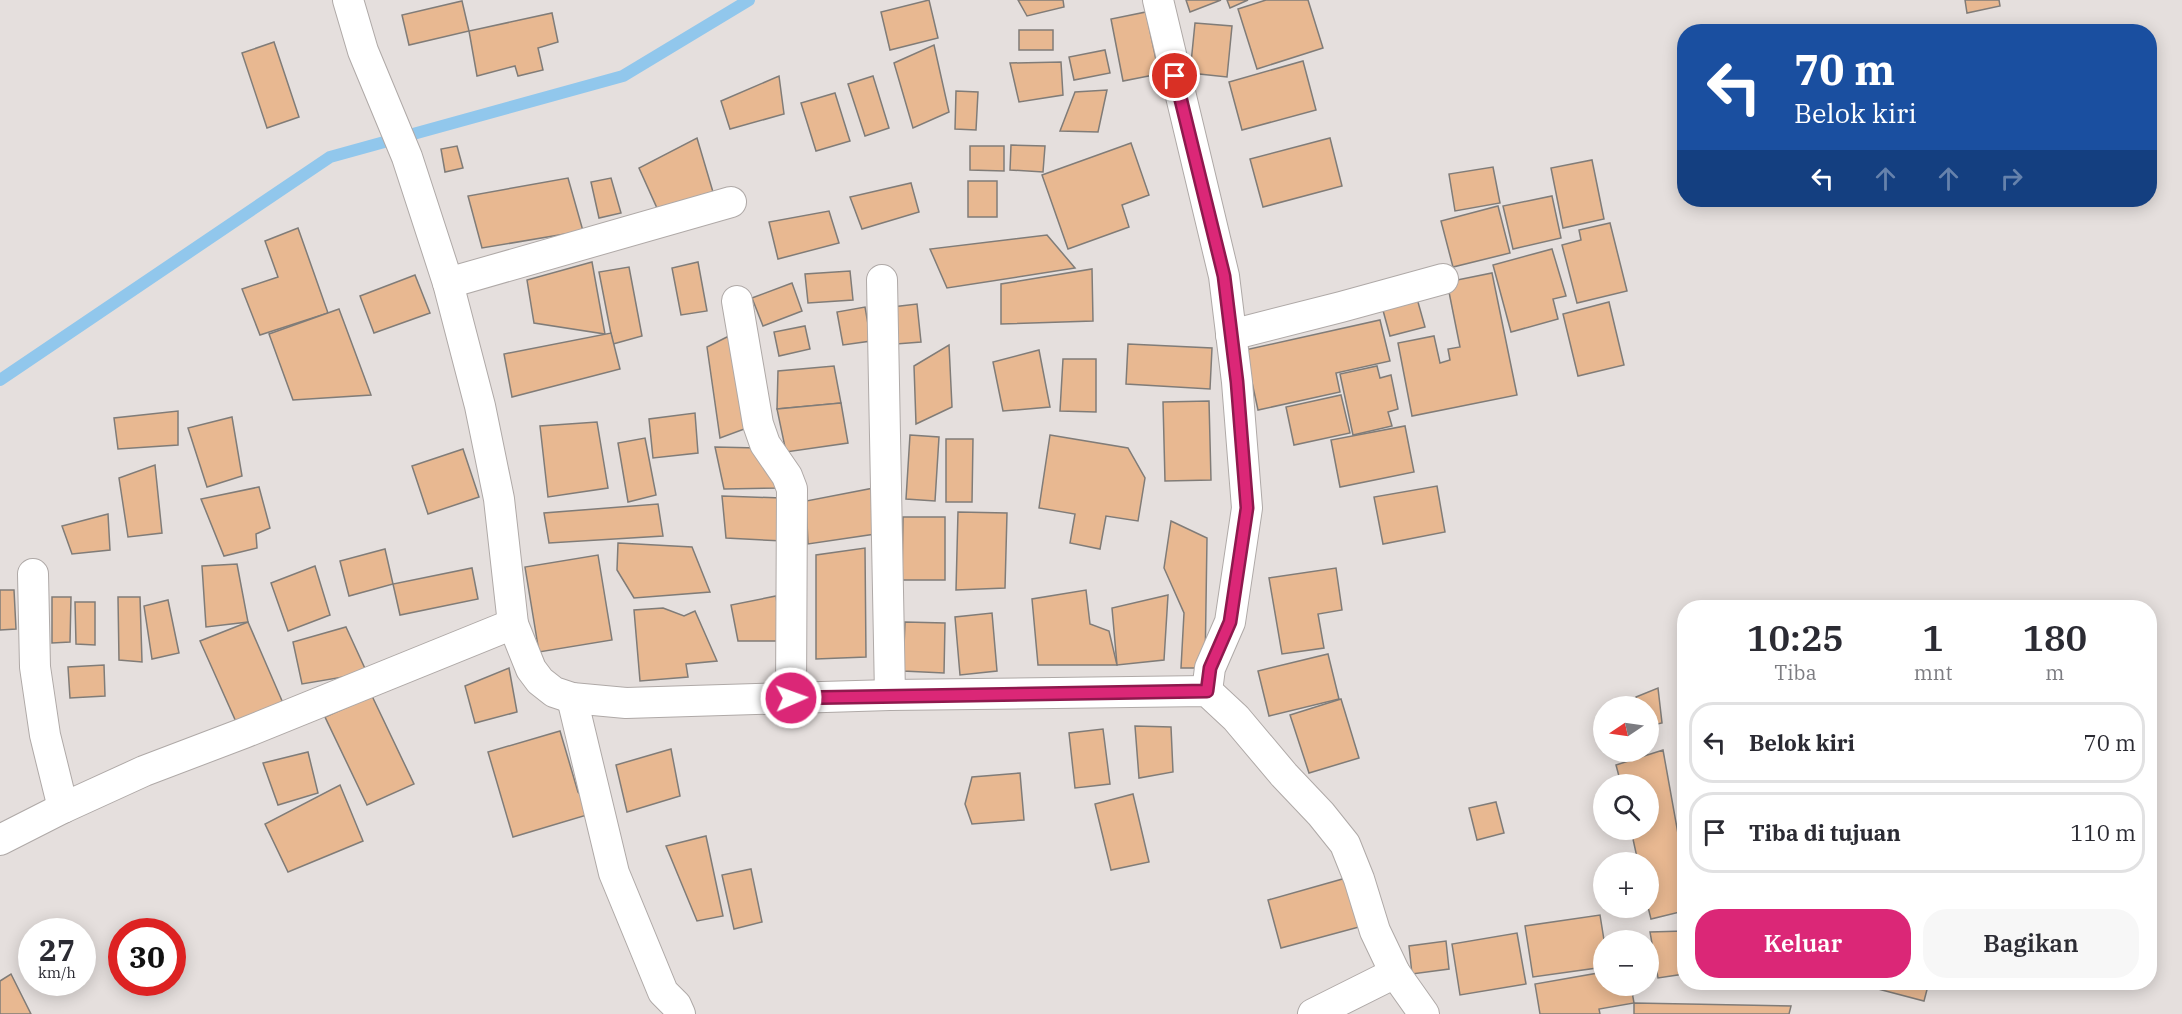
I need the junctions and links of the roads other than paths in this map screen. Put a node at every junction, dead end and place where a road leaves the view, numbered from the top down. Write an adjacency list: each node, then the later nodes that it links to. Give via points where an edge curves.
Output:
1 (348, 0): 6 (street, via 363,51 407,157)
2 (1158, 0): 8 (street, via 1224,276)
3 (731, 201): 6 (street)
4 (1443, 279): 8 (street)
5 (882, 280): 12 (street)
6 (447, 283): 10 (street, via 480,406 499,499)
7 (737, 301): 14 (street, via 758,424 765,444 792,489)
8 (1231, 335): 11 (street, via 1247,508 1230,622 1210,668)
9 (33, 574): 15 (street, via 35,667 45,735)
10 (513, 624): 13 (street, via 540,681 554,692); 15 (street, via 144,771)
11 (1207, 691): 12 (street); 17 (street, via 1236,718 1345,844 1375,931)
12 (890, 695): 14 (street)
13 (572, 698): 14 (street, via 626,703); 18 (street, via 614,873 663,992)
14 (791, 698)
15 (63, 808): 16 (street)
16 (0, 840)
17 (1395, 973): 19 (street); 20 (street)
18 (680, 1014)
19 (1313, 1014)
20 (1424, 1014)

